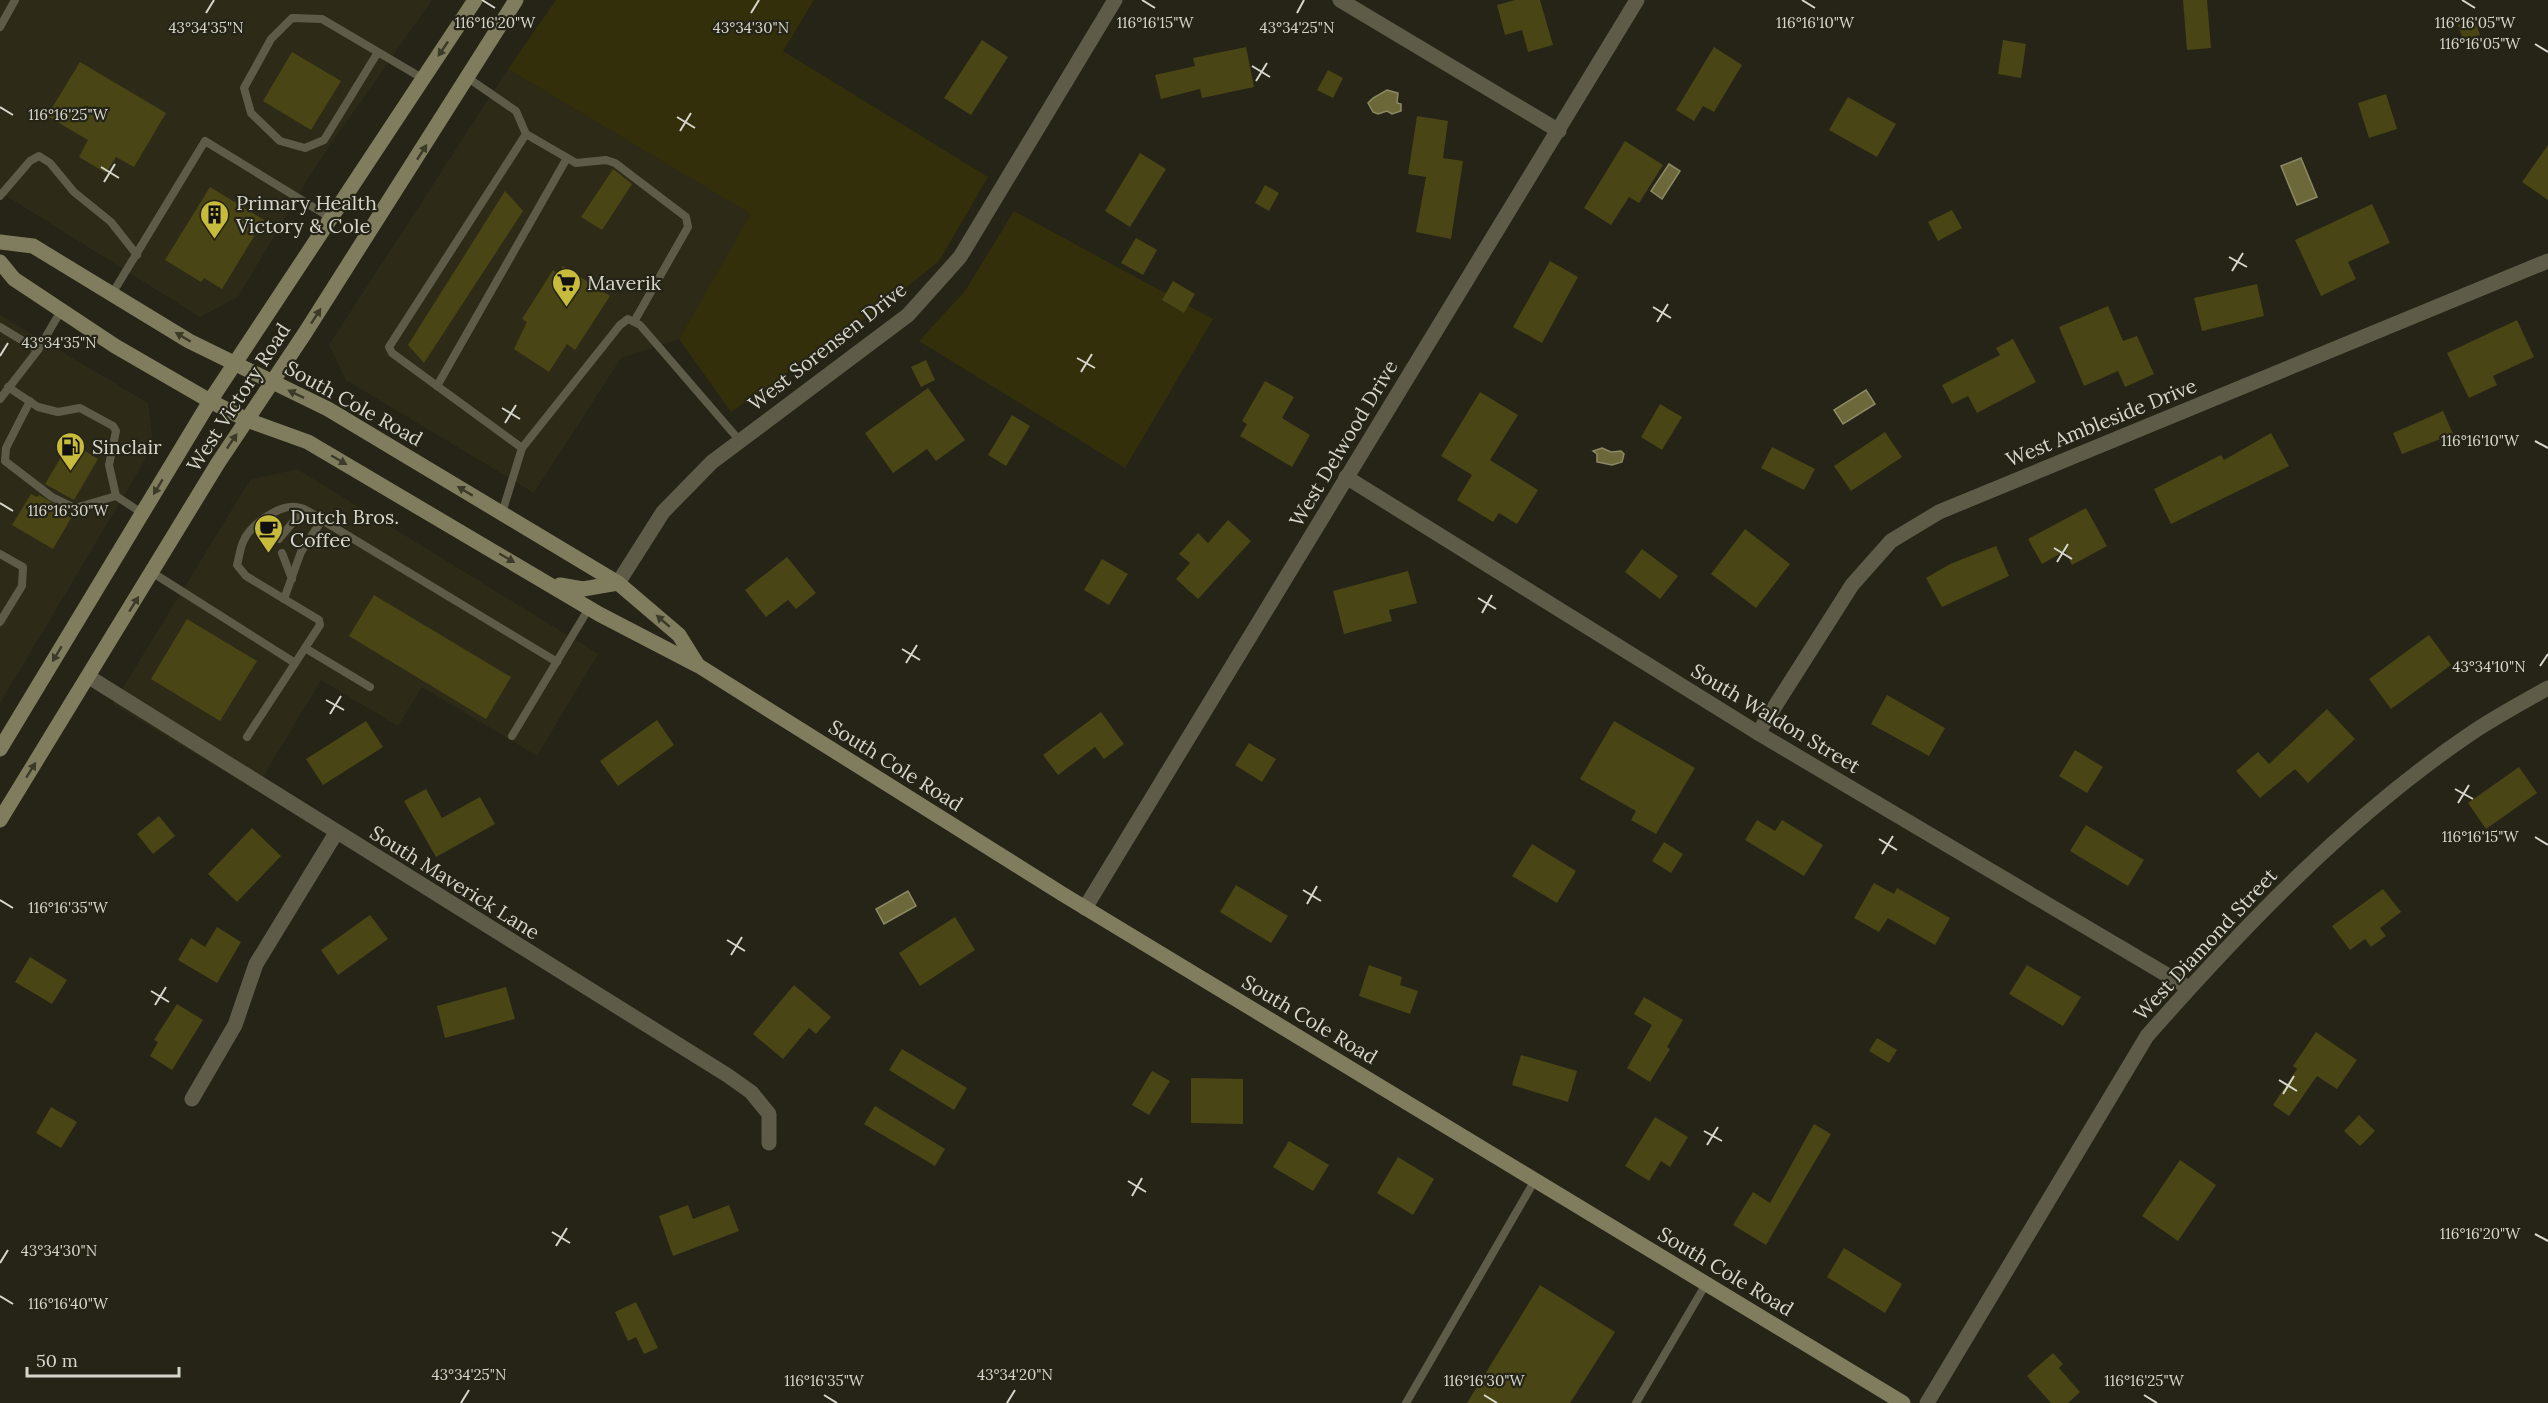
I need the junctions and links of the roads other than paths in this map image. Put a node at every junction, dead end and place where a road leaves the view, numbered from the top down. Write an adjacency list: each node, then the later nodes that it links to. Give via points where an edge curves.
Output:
1 (15, 0): 7 (lane)
2 (475, 0): 9 (main road, West Victory Road, one-way to 9)
3 (516, 0): 10 (main road, West Victory Road)
4 (1115, 0): 33 (street, West Sorensen Drive, via 960,257 908,315)
5 (1340, 0): 11 (street)
6 (1637, 0): 11 (street, West Delwood Drive)
7 (0, 27)
8 (378, 52): 8 (lane, via 322,19 292,18 272,39 244,88 251,113 280,141 305,148 324,141); 9 (lane)
9 (422, 78): 15 (main road, West Victory Road)
10 (468, 78): 12 (lane, via 516,111); 26 (main road, West Victory Road, one-way to 10)
11 (1559, 131): 36 (street, West Delwood Drive)
12 (526, 134): 13 (lane); 27 (lane, via 389,347)
13 (567, 158): 22 (lane, via 576,162 615,163 686,217 688,227); 27 (lane)
14 (0, 196): 17 (lane, via 30,160 39,156 111,222)
15 (331, 218): 17 (lane, via 205,141); 25 (main road, West Victory Road)
16 (0, 242): 20 (main road, South Cole Road, via 33,246)
17 (137, 255): 20 (lane)
18 (2548, 261): 59 (street, West Ambleside Drive, via 1939,512 1891,541 1852,585)
19 (0, 262): 21 (main road, South Cole Road, via 14,279)
20 (112, 294): 25 (main road, South Cole Road, one-way to 20)
21 (62, 309): 24 (lane); 31 (main road, South Cole Road)
22 (635, 320): 33 (lane); 34 (lane, via 628,319 620,325)
23 (0, 327): 24 (lane)
24 (38, 350): 28 (lane)
25 (235, 364): 26 (main road, South Cole Road); 31 (main road, West Victory Road)
26 (272, 382): 32 (main road, West Victory Road); 40 (main road, South Cole Road, one-way to 26, via 328,409)
27 (437, 386): 34 (lane)
28 (8, 387): 29 (lane); 30 (lane)
29 (0, 399)
30 (30, 401): 35 (lane); 37 (lane, via 58,412 80,408 113,426 116,431 109,465)
31 (210, 401): 32 (main road, South Cole Road); 39 (main road, West Victory Road, one-way to 39)
32 (247, 420): 45 (main road, West Victory Road, one-way to 32); 46 (main road, South Cole Road, one-way to 46, via 308,442)
33 (740, 441): 48 (street, West Sorensen Drive, via 712,462 663,512)
34 (522, 448): 40 (lane)
35 (3, 454): 37 (lane, via 12,468 52,497 75,508)
36 (1346, 477): 59 (street, South Waldon Street); 65 (street, West Delwood Drive)
37 (116, 496): 39 (lane)
38 (304, 509): 41 (lane); 42 (lane); 49 (lane, via 292,507 268,517 250,531 237,565 246,576)
39 (142, 513): 62 (main road, West Victory Road, one-way to 62)
40 (502, 513): 48 (main road, South Cole Road)
41 (322, 520): 47 (lane, via 301,552); 53 (lane)
42 (279, 539)
43 (282, 553): 47 (lane)
44 (0, 554): 51 (lane, via 23,567 24,577)
45 (153, 573): 54 (lane); 56 (main road, West Victory Road, one-way to 45)
46 (540, 578): 48 (main road, South Cole Road, via 577,589); 50 (main road, South Cole Road)
47 (292, 579): 49 (lane)
48 (618, 583): 55 (main road, South Cole Road, one-way to 48, via 679,635)
49 (284, 599): 52 (lane, via 319,620)
50 (589, 608): 53 (lane); 55 (main road, South Cole Road)
51 (0, 622)
52 (305, 648): 54 (lane); 57 (lane)
53 (557, 662): 60 (lane)
54 (295, 663): 61 (lane)
55 (699, 666): 65 (main road, South Cole Road)
56 (89, 677): 63 (main road, West Victory Road, one-way to 56); 64 (street, South Maverick Lane)
57 (370, 687)
58 (2548, 688): 66 (street, West Diamond Street, via 2474,732 2393,792 2314,860)
59 (1758, 733): 66 (street, South Waldon Street)
60 (512, 736)
61 (247, 737)
62 (0, 749)
63 (0, 820)
64 (336, 833): 67 (street, via 256,963 235,1025); 68 (street, South Maverick Lane, via 751,1092 769,1114)
65 (1085, 908): 69 (main road, South Cole Road)
66 (2189, 988): 74 (street, West Diamond Street, via 2147,1036)
67 (192, 1099)
68 (769, 1143)
69 (1535, 1180): 70 (main road, South Cole Road); 71 (lane)
70 (1706, 1284): 72 (lane); 73 (main road, South Cole Road)
71 (1406, 1403)
72 (1636, 1403)
73 (1903, 1403)
74 (1927, 1403)

